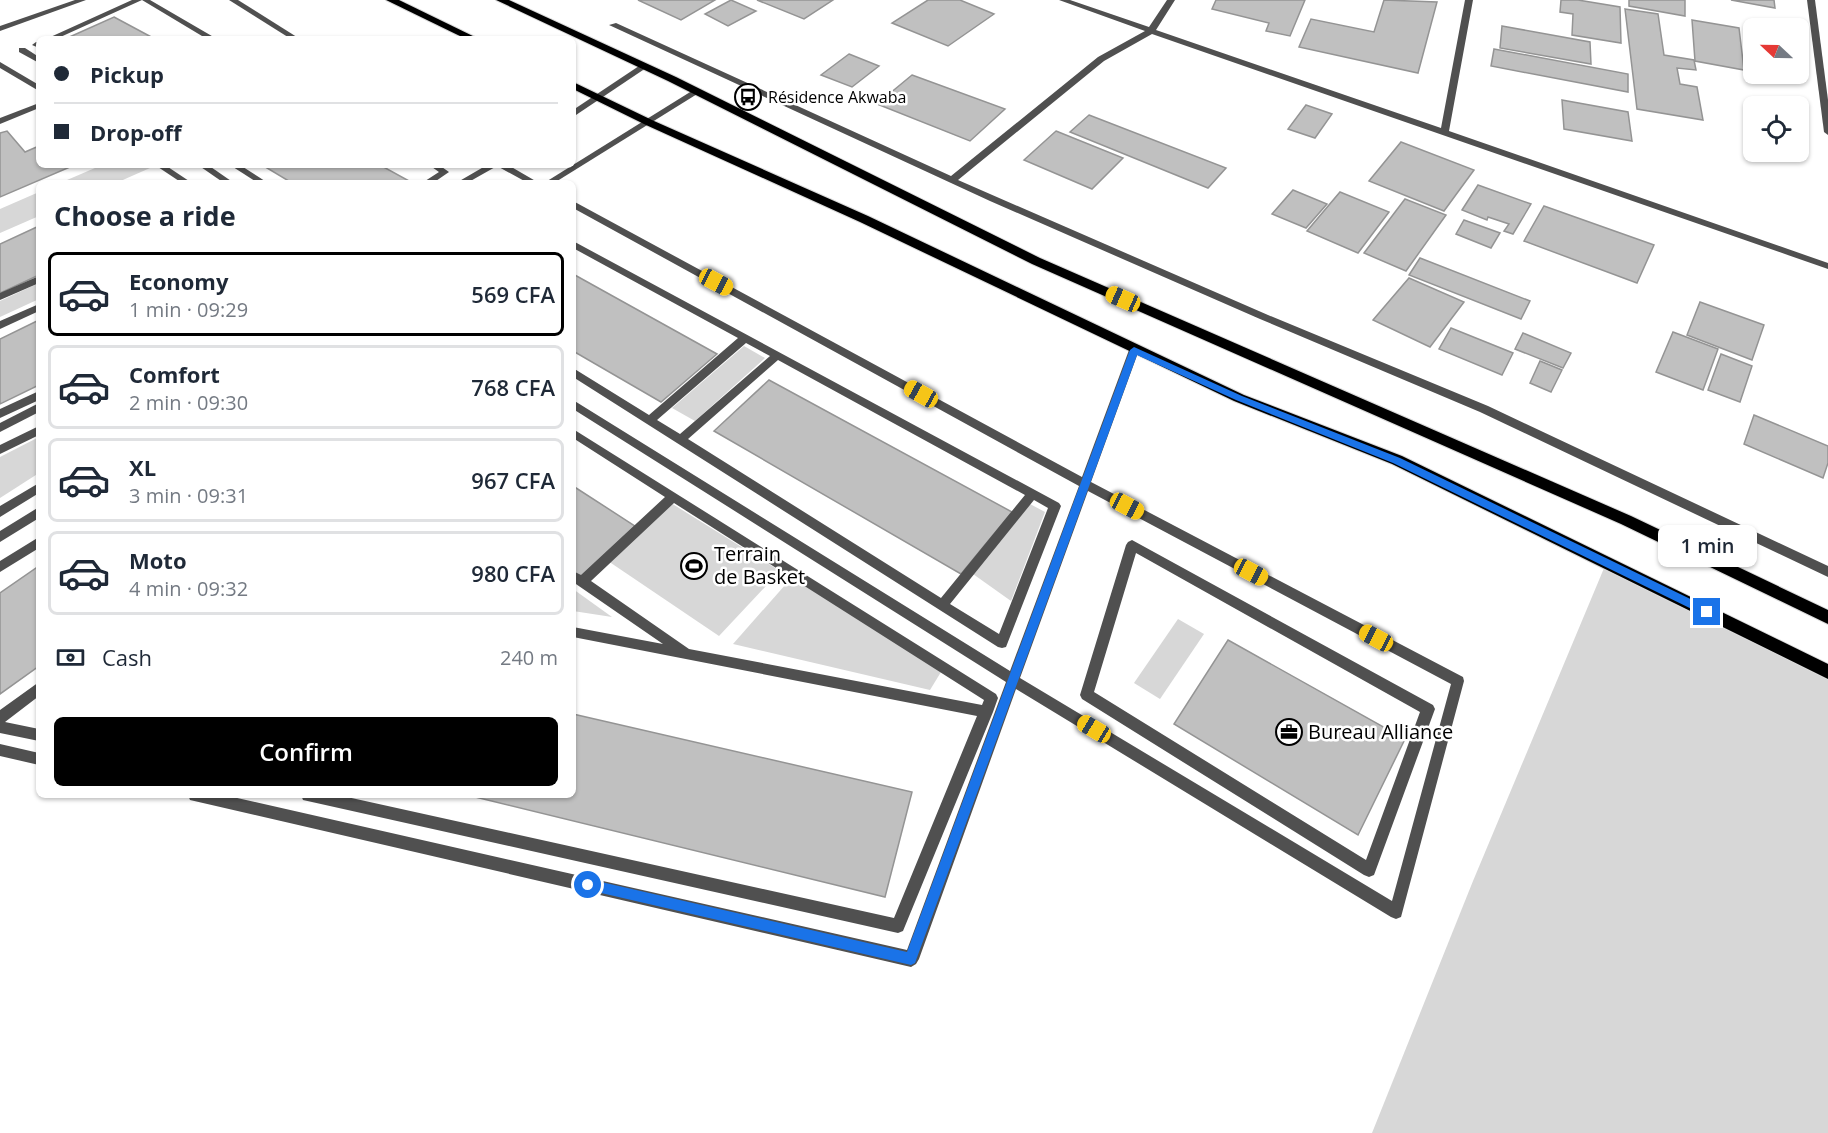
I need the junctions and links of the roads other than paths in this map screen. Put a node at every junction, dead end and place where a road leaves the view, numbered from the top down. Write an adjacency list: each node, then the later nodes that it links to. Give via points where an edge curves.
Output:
1 (82, 0): 12 (street)
2 (138, 0): 14 (street)
3 (145, 0): 15 (street)
4 (233, 0): 16 (street)
5 (391, 0): 17 (main road)
6 (501, 0): 21 (main road)
7 (1063, 0): 13 (street)
8 (1171, 0): 13 (street)
9 (1469, 0): 32 (street)
10 (1811, 0): 29 (street)
11 (613, 25): 48 (street)
12 (0, 29)
13 (1151, 31): 32 (street); 48 (street, via 1101,59)
14 (57, 36)
15 (208, 36)
16 (292, 36)
17 (468, 36)
18 (22, 50): 19 (street)
19 (36, 59)
20 (0, 64): 22 (street)
21 (645, 66): 24 (main road); 25 (street)
22 (36, 87)
23 (576, 87): 25 (main road)
24 (698, 91): 30 (street); 82 (main road, via 1036,261 1626,519)
25 (598, 97): 27 (street); 30 (main road)
26 (36, 106): 28 (street)
27 (576, 112)
28 (0, 121)
29 (1827, 122): 31 (street)
30 (650, 123): 33 (street); 57 (main road, via 864,219)
31 (1828, 132)
32 (1443, 133): 51 (street)
33 (576, 167)
34 (164, 168): 41 (street)
35 (207, 168): 42 (street)
36 (239, 168): 43 (street)
37 (439, 168): 44 (street, via 445,172)
38 (488, 168): 45 (street)
39 (507, 168): 46 (street)
40 (574, 168): 47 (street)
41 (183, 180)
42 (225, 180)
43 (259, 180)
44 (431, 180)
45 (466, 180)
46 (529, 180)
47 (553, 180)
48 (952, 180): 79 (street, via 1264,318 1484,409)
49 (576, 206): 70 (street)
50 (576, 246): 56 (street)
51 (1828, 266)
52 (36, 280): 53 (street)
53 (0, 297)
54 (36, 308): 55 (street)
55 (0, 325)
56 (745, 338): 58 (street); 64 (street)
57 (1134, 350): 70 (street); 85 (main road, via 1239,398 1396,460)
58 (777, 355): 68 (street); 72 (street)
59 (576, 374): 64 (street)
60 (36, 396): 63 (street)
61 (576, 406): 86 (street)
62 (36, 409): 65 (street)
63 (0, 414)
64 (649, 421): 68 (street)
65 (0, 428)
66 (36, 432): 69 (street)
67 (576, 435): 73 (street)
68 (680, 440): 81 (street)
69 (0, 450)
70 (1085, 484): 86 (street); 86 (street, via 1458,681 1396,912)
71 (36, 489): 74 (street)
72 (1032, 494): 81 (street); 81 (street, via 1055,506 1002,643)
73 (673, 496): 80 (street); 89 (street, via 991,698)
74 (0, 512)
75 (36, 514): 76 (street)
76 (0, 537)
77 (36, 544): 78 (street)
78 (0, 567)
79 (1828, 572)
80 (577, 579): 84 (street)
81 (942, 605)
82 (1828, 617)
83 (576, 634): 84 (street)
84 (690, 654): 89 (street)
85 (1828, 672)
86 (1013, 681): 95 (street, via 911,958)
87 (36, 693): 90 (street)
88 (1087, 695): 88 (street, via 1132,545 1428,709 1369,870)
89 (986, 712): 96 (street, via 898,926)
90 (0, 718)
91 (0, 727): 92 (street)
92 (36, 734)
93 (0, 750): 94 (street)
94 (36, 758)
95 (208, 798)
96 (322, 798)

